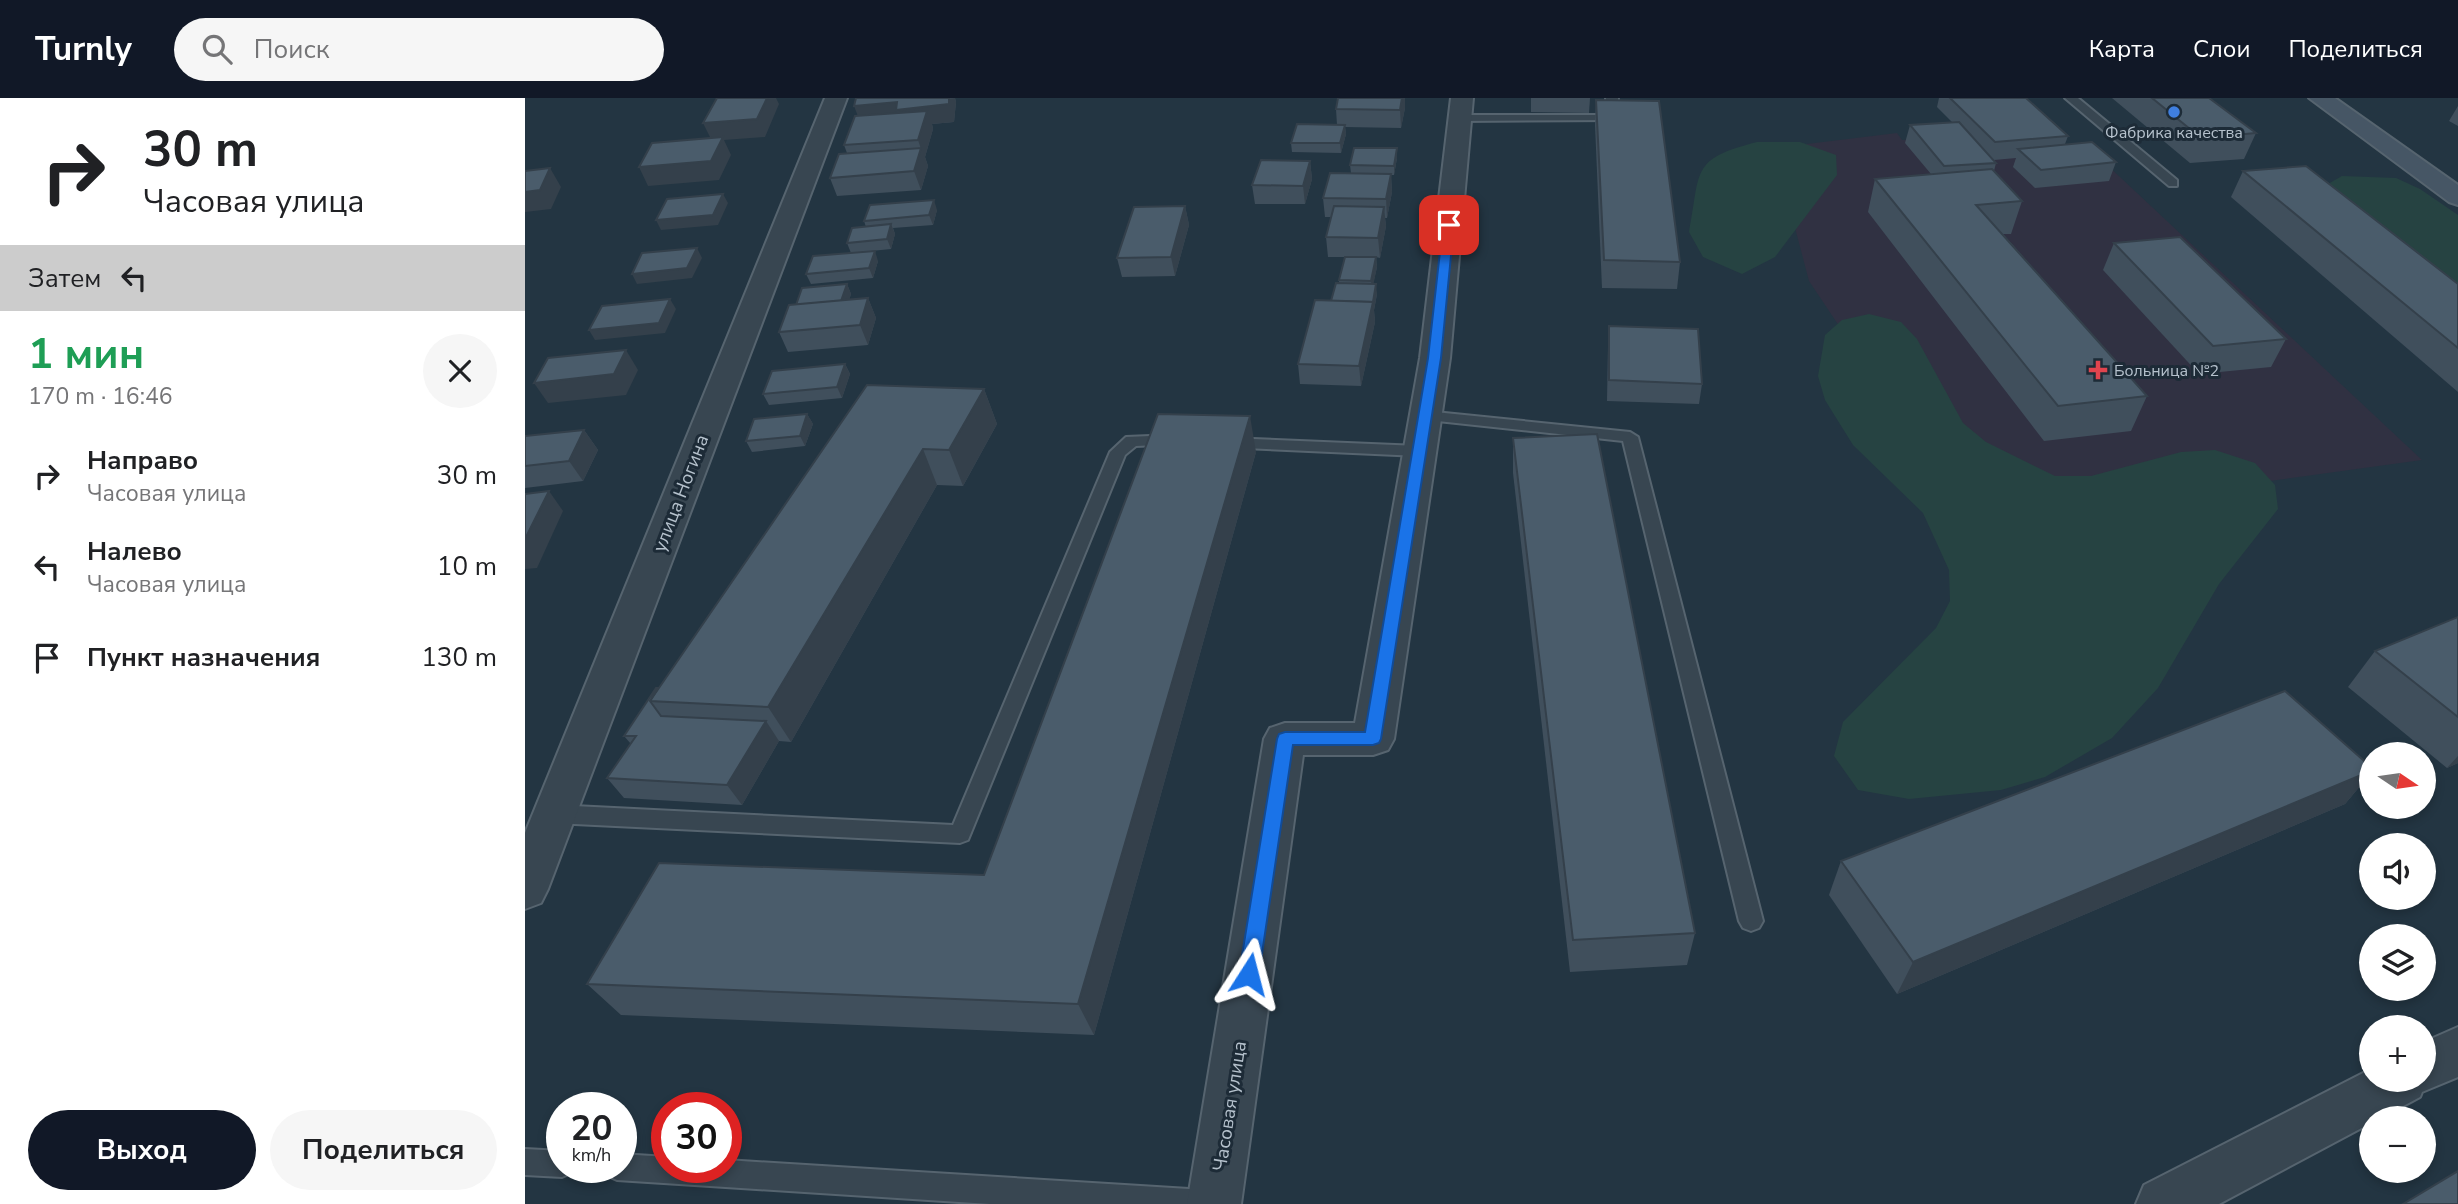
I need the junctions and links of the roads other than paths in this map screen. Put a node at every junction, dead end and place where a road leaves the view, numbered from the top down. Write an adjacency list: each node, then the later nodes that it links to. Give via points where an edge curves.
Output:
1 (836, 98): 9 (street, улица Ногина)
2 (1612, 98): 5 (lane, via 1613,118)
3 (2071, 98): 6 (lane)
4 (2320, 98): 7 (main road)
5 (1461, 108): 8 (street, Часовая улица)
6 (2173, 183)
7 (2458, 197)
8 (1422, 433): 9 (lane, via 1207,442 1145,439 1132,441 1118,452 960,834); 11 (lane, via 1630,437); 19 (street, Часовая улица, via 1373,739 1285,739)
9 (554, 814): 10 (street, улица Ногина)
10 (525, 889)
11 (1751, 921)
12 (2458, 1051): 13 (street)
13 (2436, 1062)
14 (2379, 1092): 20 (street)
15 (525, 1161): 16 (lane)
16 (546, 1163)
17 (637, 1168): 18 (lane)
18 (1205, 1204)
19 (1214, 1204)
20 (2163, 1204)

